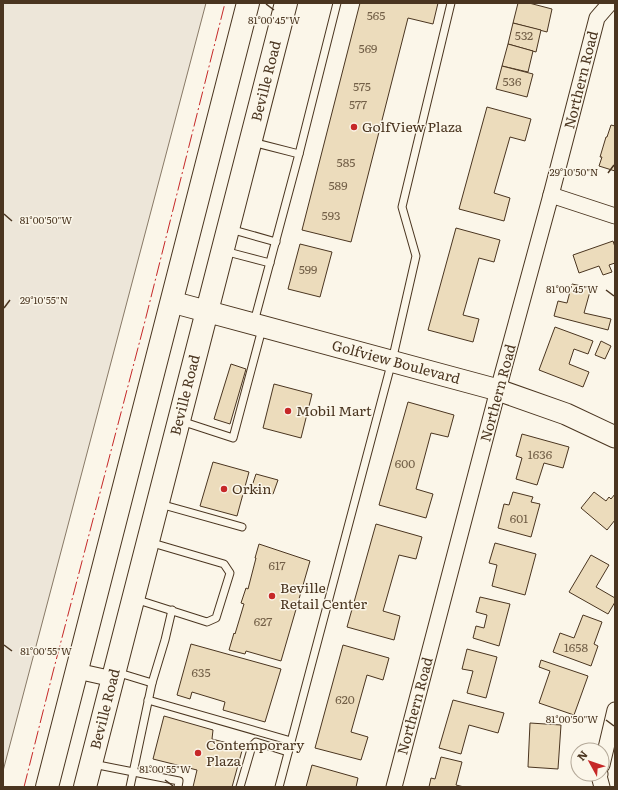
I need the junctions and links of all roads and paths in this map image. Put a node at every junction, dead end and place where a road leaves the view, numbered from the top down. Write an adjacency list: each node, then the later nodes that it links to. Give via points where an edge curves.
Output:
1 (248, 3): 14 (main road)
2 (286, 3): 6 (main road, Beville Road)
3 (336, 3): 7 (lane)
4 (451, 3): 17 (lane, via 402,207 416,256)
5 (610, 3): 8 (street, Northern Road, via 597,18)
6 (250, 142): 7 (lane); 10 (main road, Beville Road)
7 (299, 154): 11 (lane)
8 (551, 195): 9 (street); 18 (street, Northern Road)
9 (615, 216)
10 (228, 229): 11 (lane); 12 (main road, Beville Road)
11 (276, 242): 13 (lane)
12 (222, 251): 13 (lane); 15 (main road, Beville Road)
13 (270, 263): 16 (lane)
14 (172, 302): 15 (street, Golfview Boulevard); 26 (main road)
15 (207, 311): 16 (street, Golfview Boulevard); 19 (main road, Beville Road)
16 (258, 325): 17 (street, Golfview Boulevard); 19 (lane, via 233,438)
17 (392, 361): 18 (street, Golfview Boulevard); 31 (lane)
18 (498, 390): 20 (street, Golfview Boulevard, via 566,414); 42 (street, Northern Road)
19 (179, 420): 21 (main road, Beville Road)
20 (615, 437)
21 (157, 504): 22 (lane); 23 (main road, Beville Road)
22 (242, 527)
23 (148, 541): 24 (main road, Beville Road); 25 (lane, via 224,564 230,573 216,618 207,622)
24 (133, 598): 25 (lane); 27 (main road, Beville Road)
25 (172, 610): 28 (lane)
26 (77, 671): 27 (street); 36 (main road)
27 (114, 675): 28 (lane); 34 (main road, Beville Road)
28 (152, 683): 29 (lane)
29 (148, 700): 31 (lane); 35 (lane)
30 (615, 710): 32 (street)
31 (291, 741): 33 (lane)
32 (607, 742)
33 (288, 752): 40 (lane, via 256,742 252,746); 41 (lane)
34 (91, 763): 35 (lane); 37 (main road, Beville Road)
35 (133, 772): 38 (lane); 39 (lane, via 179,780)
36 (47, 787)
37 (85, 787)
38 (130, 787)
39 (178, 787)
40 (240, 787)
41 (279, 787)
42 (394, 787)

